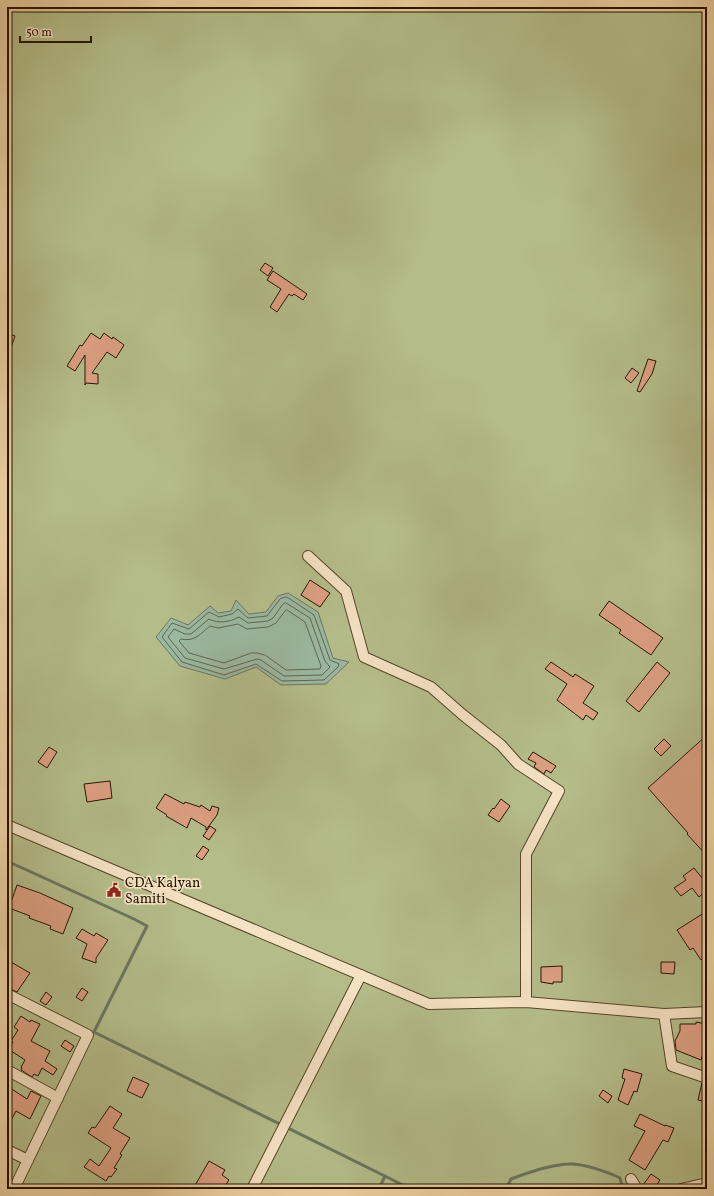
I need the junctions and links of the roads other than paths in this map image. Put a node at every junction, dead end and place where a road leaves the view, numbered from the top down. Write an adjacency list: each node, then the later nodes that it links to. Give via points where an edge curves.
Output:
1 (308, 556): 5 (street, via 346,591 364,657 431,687 501,745 518,764 559,791 526,854)
2 (7, 825): 3 (street)
3 (361, 976): 5 (street, via 429,1004); 16 (street)
4 (7, 994): 10 (street, via 88,1035)
5 (526, 1002): 7 (street)
6 (707, 1012): 7 (street)
7 (664, 1014): 9 (street, via 672,1066)
8 (7, 1070): 10 (street)
9 (707, 1078)
10 (58, 1098): 12 (street)
11 (7, 1150): 12 (street)
12 (28, 1160): 15 (street)
13 (630, 1179): 17 (street)
14 (707, 1183): 18 (street)
15 (14, 1189)
16 (252, 1189)
17 (637, 1189)
18 (681, 1189)

